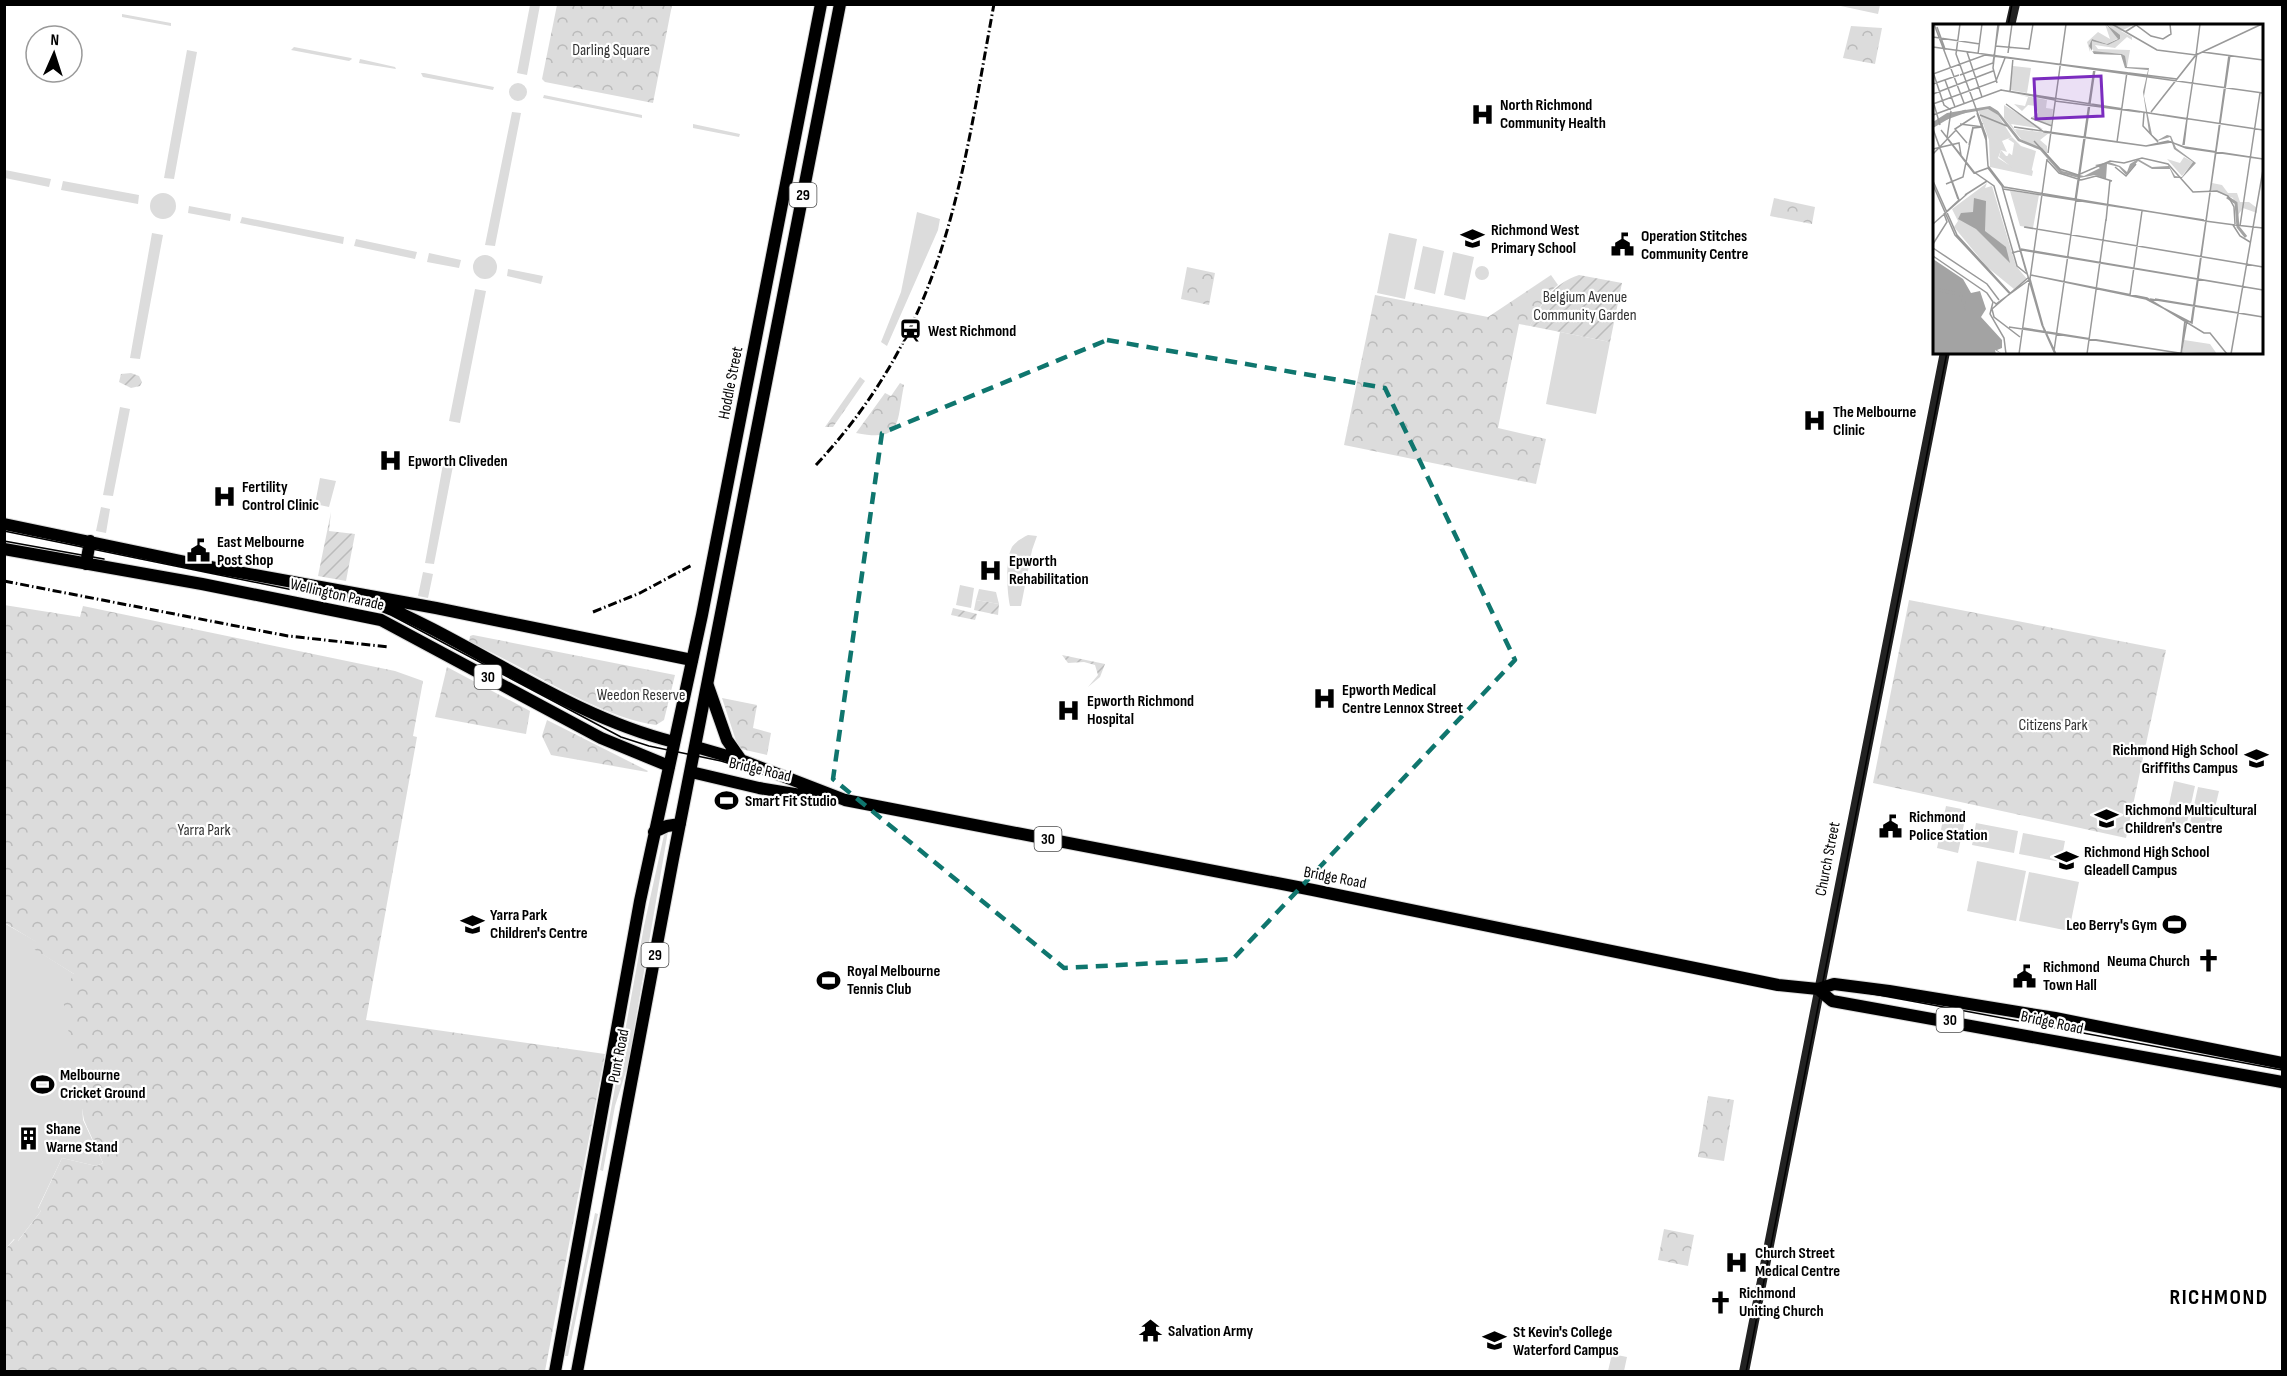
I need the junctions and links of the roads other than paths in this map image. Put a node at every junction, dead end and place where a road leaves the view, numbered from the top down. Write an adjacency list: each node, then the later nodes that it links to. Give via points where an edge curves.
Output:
1 (821, 4): 17 (main road, Hoddle Street / 29)
2 (840, 4): 18 (main road, 29)
3 (2015, 4): 4 (main road)
4 (2010, 24)
5 (1945, 354): 33 (main road, Church Street)
6 (4, 524): 7 (main road, Wellington Parade / 30)
7 (90, 541): 8 (main road, Wellington Parade / 30); 10 (main road)
8 (108, 546): 11 (main road, Wellington Parade / 30); 12 (main road)
9 (4, 549): 10 (main road, Wellington Parade / 30)
10 (86, 564): 12 (main road, Wellington Parade / 30)
11 (205, 566): 13 (main road); 14 (main road, Wellington Parade / 30)
12 (104, 567): 13 (main road, Wellington Parade / 30)
13 (202, 584): 16 (main road, Wellington Parade / 30, via 381,620)
14 (347, 591): 15 (main road, Wellington Parade / 30); 17 (main road, Wellington Parade)
15 (440, 635): 16 (main road); 19 (main road, Wellington Parade / 30)
16 (437, 650): 20 (main road, Wellington Parade / 30)
17 (692, 660): 18 (main road, via 704,668); 21 (main road, Hoddle Street / 29)
18 (709, 685): 22 (main road, 29); 23 (main road, via 727,740)
19 (543, 688): 20 (main road); 21 (main road, Wellington Parade / 30, via 609,721)
20 (539, 705): 24 (main road, Wellington Parade / 30, via 616,745)
21 (674, 742): 22 (main road, 30); 24 (main road, Hoddle Street / 29)
22 (696, 747): 23 (main road, Bridge Road / 30); 25 (main road, Punt Road / 29)
23 (741, 760): 26 (main road, Bridge Road / 30)
24 (669, 766): 25 (main road, Bridge Road / 30); 28 (main road, Punt Road / 29)
25 (691, 772): 26 (main road, Bridge Road / 30, via 811,798); 27 (main road, Punt Road / 29)
26 (844, 800): 29 (main road, Bridge Road / 30)
27 (680, 825): 28 (main road); 47 (main road, Punt Road / 29)
28 (654, 832): 46 (main road, Punt Road / 29)
29 (1444, 917): 30 (main road, Bridge Road / 30); 31 (main road, 30, via 1455,912 1526,927)
30 (1460, 920): 31 (main road, Bridge Road / 30); 32 (main road, 30, via 1473,930 1487,933 1546,945)
31 (1539, 936): 32 (main road, Bridge Road / 30)
32 (1563, 941): 33 (main road, Bridge Road / 30, via 1778,985)
33 (1818, 989): 34 (main road, Bridge Road / 30, via 1850,985); 36 (main road, Bridge Road / 30, via 1832,1001); 48 (main road, Church Street)
34 (1964, 1004): 35 (main road, Bridge Road / 30); 36 (main road)
35 (2019, 1014): 37 (main road); 38 (main road, Bridge Road / 30)
36 (1961, 1022): 37 (main road, Bridge Road / 30)
37 (2015, 1032): 41 (main road, Bridge Road / 30)
38 (2143, 1037): 39 (main road, Bridge Road / 30); 41 (main road)
39 (2211, 1050): 40 (main road, Bridge Road / 30); 43 (main road)
40 (2242, 1056): 42 (main road, Bridge Road / 30); 44 (main road)
41 (2139, 1057): 43 (main road, Bridge Road / 30)
42 (2283, 1063)
43 (2207, 1068): 44 (main road, Bridge Road / 30)
44 (2239, 1074): 45 (main road, Bridge Road / 30)
45 (2283, 1082)
46 (555, 1371)
47 (577, 1371)
48 (1744, 1371)

